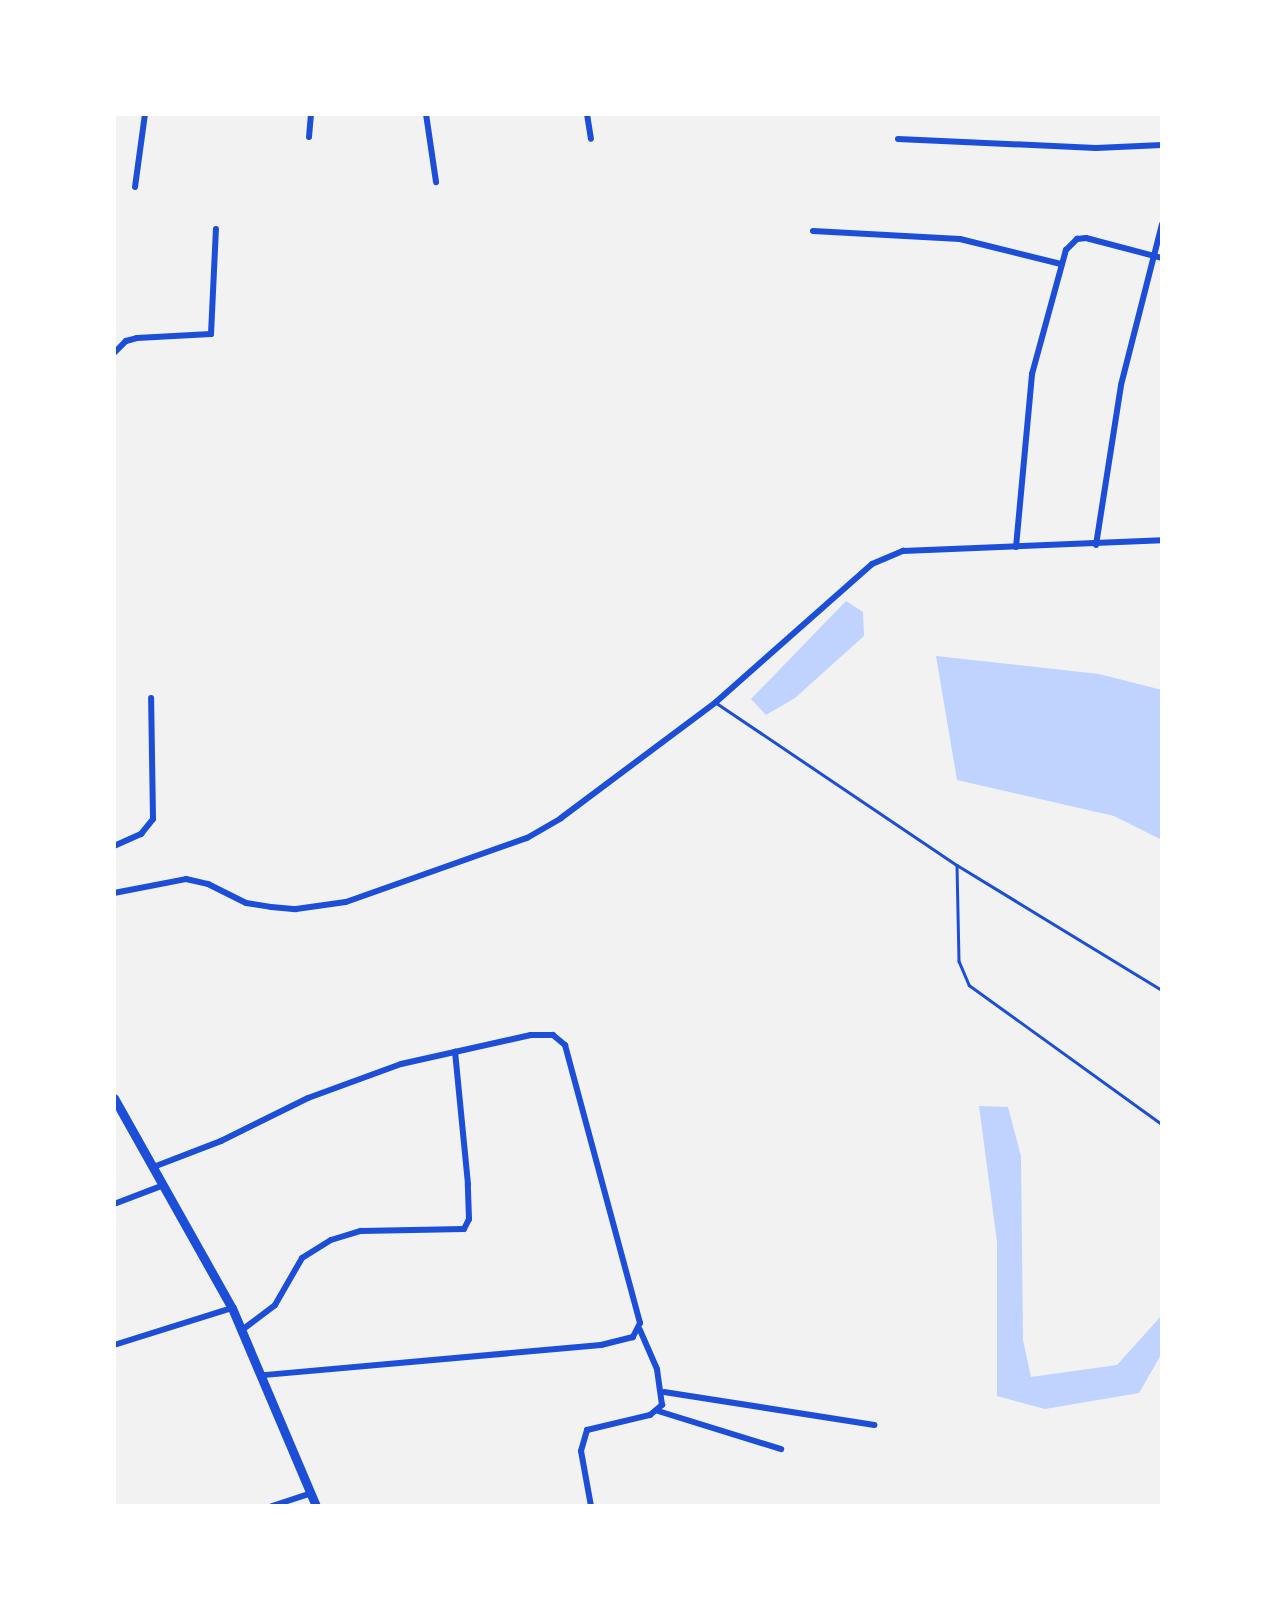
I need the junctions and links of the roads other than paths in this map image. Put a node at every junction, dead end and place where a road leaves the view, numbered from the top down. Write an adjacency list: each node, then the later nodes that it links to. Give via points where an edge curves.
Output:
1 (145, 114): 10 (street)
2 (311, 114): 5 (street)
3 (426, 114): 9 (street)
4 (587, 114): 6 (street)
5 (309, 137)
6 (591, 139)
7 (898, 139): 8 (street, via 1077,148)
8 (1162, 145)
9 (436, 182)
10 (135, 187)
11 (1162, 224): 14 (street)
12 (216, 229): 17 (street, via 211,334 137,338)
13 (813, 231): 16 (street, via 960,239)
14 (1152, 255): 15 (street); 16 (street, via 1077,239); 19 (street, via 1107,460)
15 (1162, 258)
16 (1061, 264): 20 (street, via 1026,410)
17 (114, 353)
18 (1162, 540): 19 (street)
19 (1096, 545): 20 (street)
20 (1016, 547): 22 (street, via 903,551 872,564)
21 (151, 698): 23 (street, via 153,819 141,834)
22 (716, 702): 24 (lane); 25 (street, via 561,818 527,838 346,902 271,907 246,903 208,884 186,879)
23 (114, 846)
24 (957, 865): 26 (lane); 29 (lane, via 959,961 969,985)
25 (114, 893)
26 (1162, 990)
27 (454, 1052): 30 (street, via 360,1076 221,1142); 34 (street, via 468,1184 469,1219 464,1229 361,1231 331,1240 302,1258 275,1305); 35 (street, via 531,1035 561,1039)
28 (114, 1098): 30 (main road)
29 (1162, 1124)
30 (156, 1166): 31 (main road)
31 (166, 1185): 32 (street); 33 (main road)
32 (114, 1204)
33 (232, 1308): 34 (main road); 36 (street)
34 (242, 1330): 37 (main road)
35 (640, 1330): 37 (street, via 633,1337 601,1345); 38 (street)
36 (114, 1345)
37 (263, 1375): 42 (main road)
38 (664, 1392): 39 (street); 40 (street)
39 (658, 1411): 41 (street); 45 (street, via 587,1430 581,1451)
40 (874, 1425)
41 (781, 1449)
42 (310, 1494): 43 (street); 44 (main road)
43 (272, 1506)
44 (316, 1506)
45 (591, 1506)

